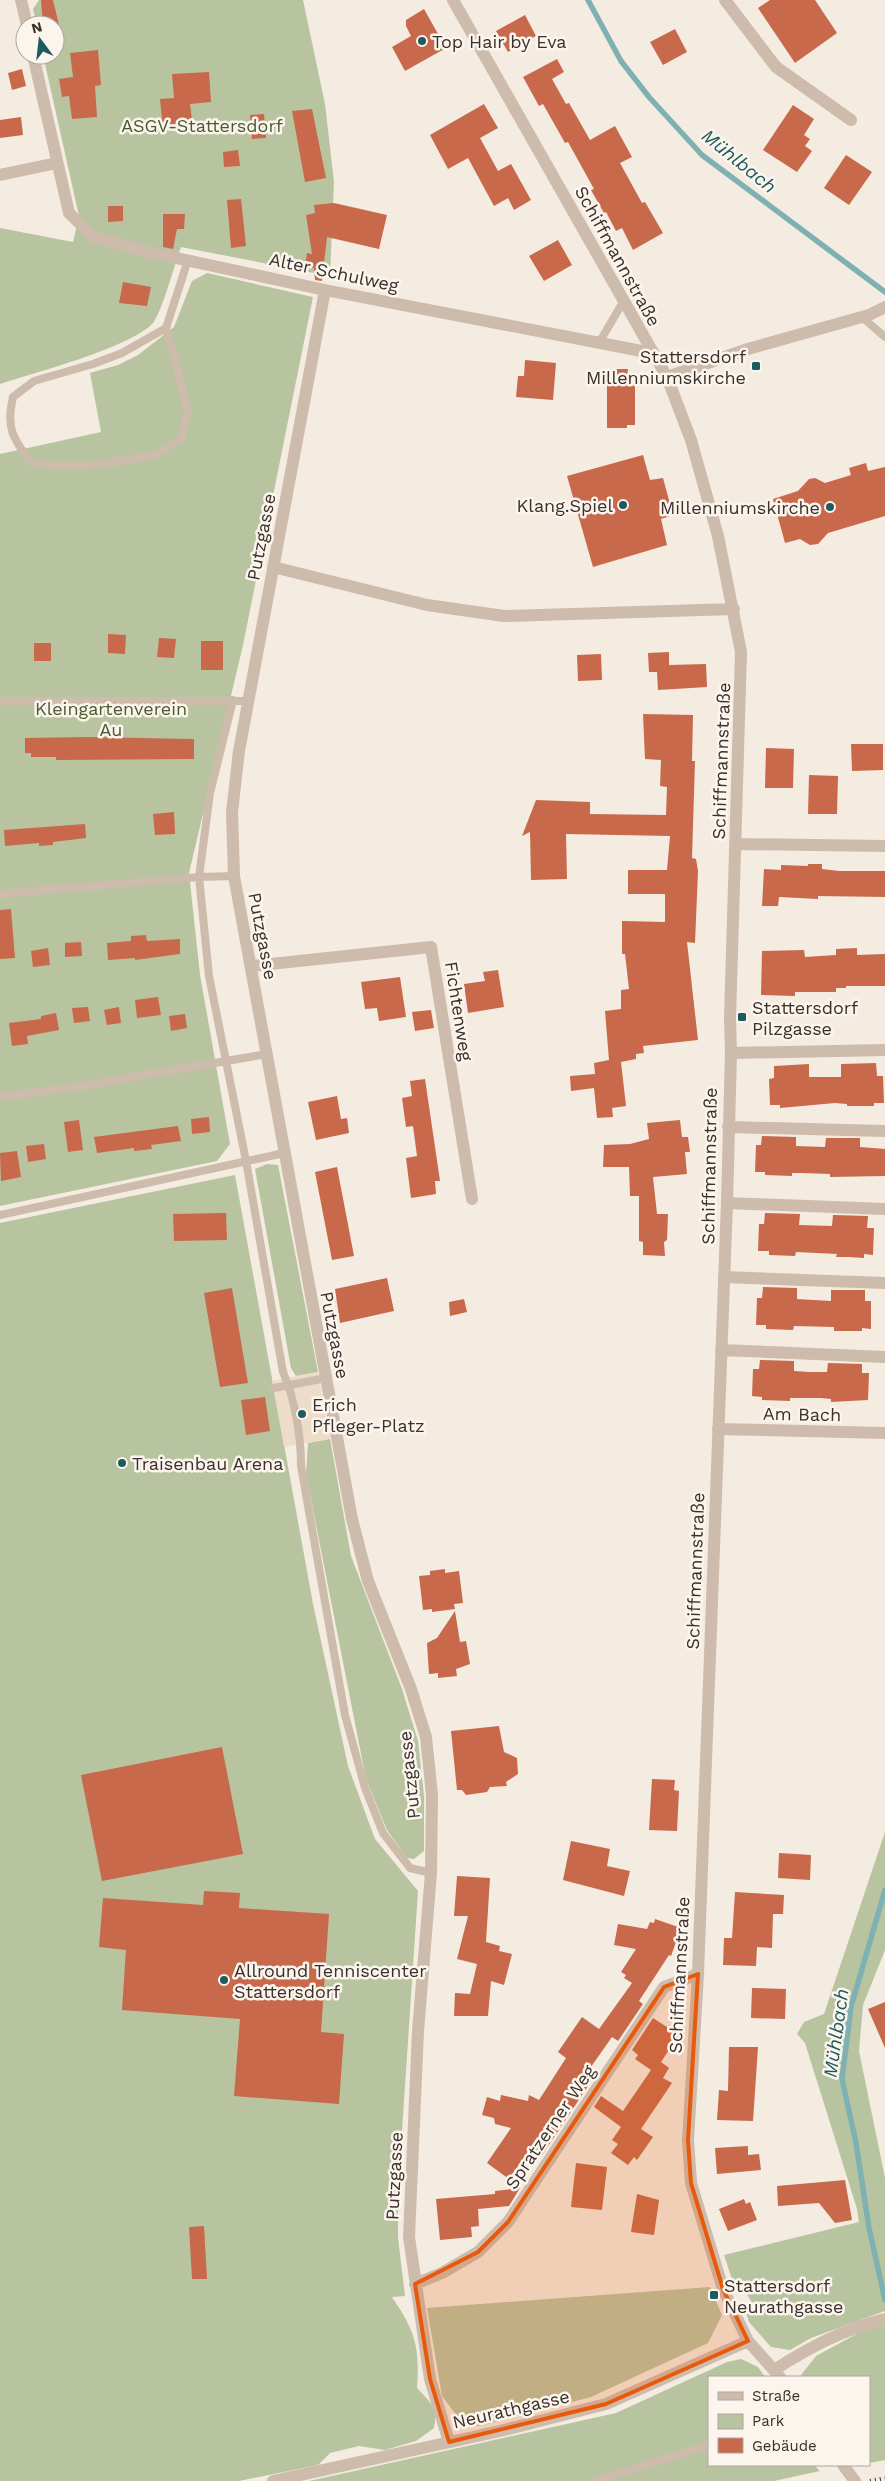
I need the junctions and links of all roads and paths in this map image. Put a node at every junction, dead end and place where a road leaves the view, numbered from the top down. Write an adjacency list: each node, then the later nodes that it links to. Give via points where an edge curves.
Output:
1 (21, 0): 4 (street)
2 (453, 0): 11 (street, Schiffmannstraße)
3 (725, 0): 6 (street, via 776,67)
4 (25, 15)
5 (35, 65): 7 (street, Alter Schulweg)
6 (851, 120)
7 (57, 163): 8 (street); 9 (street, Alter Schulweg, via 68,213 94,238)
8 (0, 175)
9 (188, 260): 10 (street, Alter Schulweg); 14 (lane)
10 (325, 290): 16 (street, Alter Schulweg); 19 (street, Putzgasse)
11 (623, 302): 16 (lane); 17 (street, Schiffmannstraße)
12 (885, 308): 13 (street)
13 (865, 316): 15 (lane); 18 (street, via 748,349)
14 (166, 328): 14 (lane, via 122,353 34,381 13,397 8,416 14,441 31,462 87,466 156,455 181,439 188,411)
15 (885, 337)
16 (599, 343): 17 (street, Alter Schulweg)
17 (652, 353): 18 (street, Schiffmannstraße)
18 (667, 377): 20 (street, Schiffmannstraße, via 691,440)
19 (273, 567): 20 (street, via 427,605 504,616); 23 (street, Putzgasse)
20 (734, 609): 24 (street, Schiffmannstraße, via 741,652)
21 (233, 700): 22 (lane); 23 (lane); 27 (lane, via 210,793)
22 (0, 701)
23 (248, 701): 26 (street, Putzgasse, via 232,812)
24 (736, 844): 25 (street); 31 (street, Schiffmannstraße)
25 (885, 846)
26 (234, 876): 27 (lane); 29 (street, Putzgasse)
27 (199, 877): 28 (lane); 33 (lane, via 209,976)
28 (0, 894)
29 (252, 966): 32 (street, Putzgasse); 39 (street, Fichtenweg, via 431,947)
30 (885, 1050): 31 (street)
31 (731, 1053): 35 (street, Schiffmannstraße)
32 (267, 1054): 33 (lane); 37 (street, Putzgasse)
33 (226, 1062): 34 (lane); 38 (lane)
34 (0, 1097)
35 (728, 1127): 36 (street); 40 (street, Schiffmannstraße)
36 (885, 1132)
37 (284, 1153): 38 (lane); 47 (street, Putzgasse)
38 (246, 1161): 42 (lane); 48 (lane, via 283,1372)
39 (472, 1199)
40 (727, 1204): 41 (street); 43 (street, Schiffmannstraße)
41 (885, 1209)
42 (0, 1215)
43 (724, 1277): 44 (street); 45 (street, Schiffmannstraße)
44 (885, 1283)
45 (721, 1350): 46 (street); 50 (street, Schiffmannstraße)
46 (885, 1357)
47 (326, 1378): 48 (lane); 52 (street, Putzgasse, via 352,1519 368,1581 411,1689 426,1737 432,1795)
48 (289, 1385): 49 (lane); 52 (lane, via 345,1715 364,1788 383,1833 410,1868)
49 (274, 1388)
50 (718, 1429): 51 (street, Am Bach); 53 (street, Schiffmannstraße)
51 (885, 1433)
52 (431, 1873): 54 (street, Putzgasse, via 418,2031 409,2237)
53 (698, 1974): 54 (street, Spratzerner Weg, via 664,1987 508,2222 478,2252); 56 (street, Schiffmannstraße, via 688,2140 691,2183 723,2289)
54 (415, 2284): 58 (street, Putzgasse, via 430,2379)
55 (885, 2319): 57 (street, via 856,2326 813,2345)
56 (748, 2341): 57 (street, Schiffmannstraße); 58 (street, Neurathgasse, via 606,2404)
57 (777, 2373)
58 (449, 2442): 61 (street, Neurathgasse)
59 (708, 2445): 62 (lane)
60 (845, 2466): 63 (street)
61 (273, 2481)
62 (596, 2481)
63 (855, 2481)

